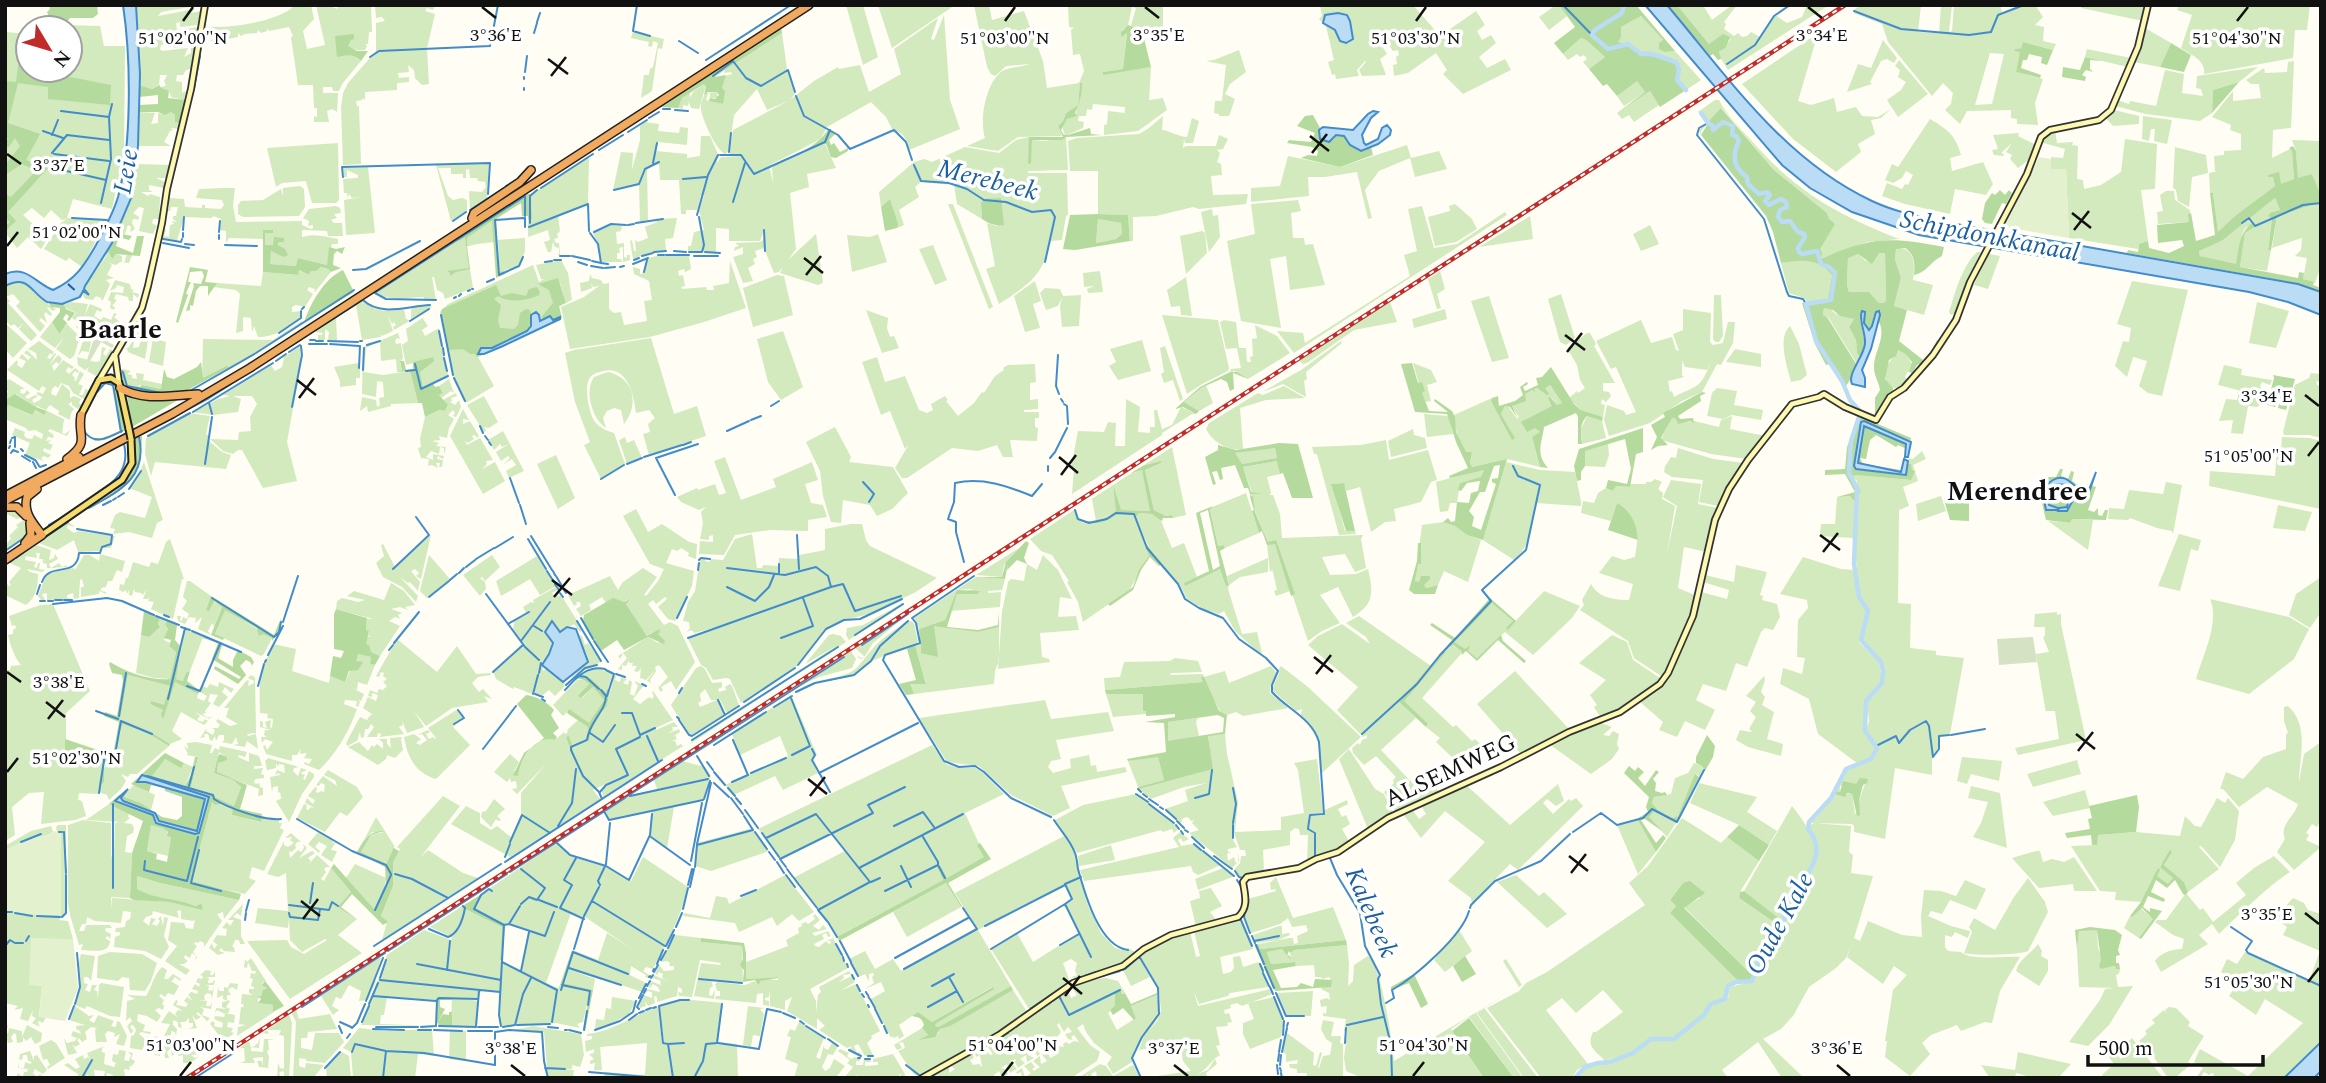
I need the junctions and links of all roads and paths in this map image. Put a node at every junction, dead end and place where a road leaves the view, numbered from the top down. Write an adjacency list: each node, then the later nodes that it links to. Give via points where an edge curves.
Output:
1 (205, 5): 7 (main road, via 143,303)
2 (800, 5): 6 (highway)
3 (809, 5): 12 (highway, via 250,368 172,414)
4 (2148, 5): 20 (main road, ALSEMWEG, via 2138,47 2111,110 2099,120 2043,134 1957,317 1937,350 1904,388 1890,397 1876,420 1824,394 1791,404 1746,461 1715,520 1693,616 1666,678 1630,706 1388,818 1348,847 1299,868 1247,877 1241,915 1171,935 1144,948 1123,966 1080,979 999,1035)
5 (531, 170): 6 (highway)
6 (472, 218): 10 (highway)
7 (115, 355): 8 (main road); 9 (main road)
8 (99, 380): 9 (main road, via 109,377); 11 (main road)
9 (122, 389): 10 (highway, via 167,397); 17 (main road, bridge, via 132,463 122,480)
10 (198, 394): 12 (highway)
11 (81, 415): 12 (highway, via 81,447)
12 (50, 475): 13 (highway); 14 (highway); 17 (highway, via 25,501)
13 (5, 496)
14 (5, 501)
15 (5, 507): 16 (highway, via 19,508)
16 (30, 523): 17 (highway); 18 (highway, via 31,535)
17 (40, 535): 18 (highway); 19 (highway)
18 (25, 543): 19 (highway)
19 (5, 558)
20 (922, 1078)

